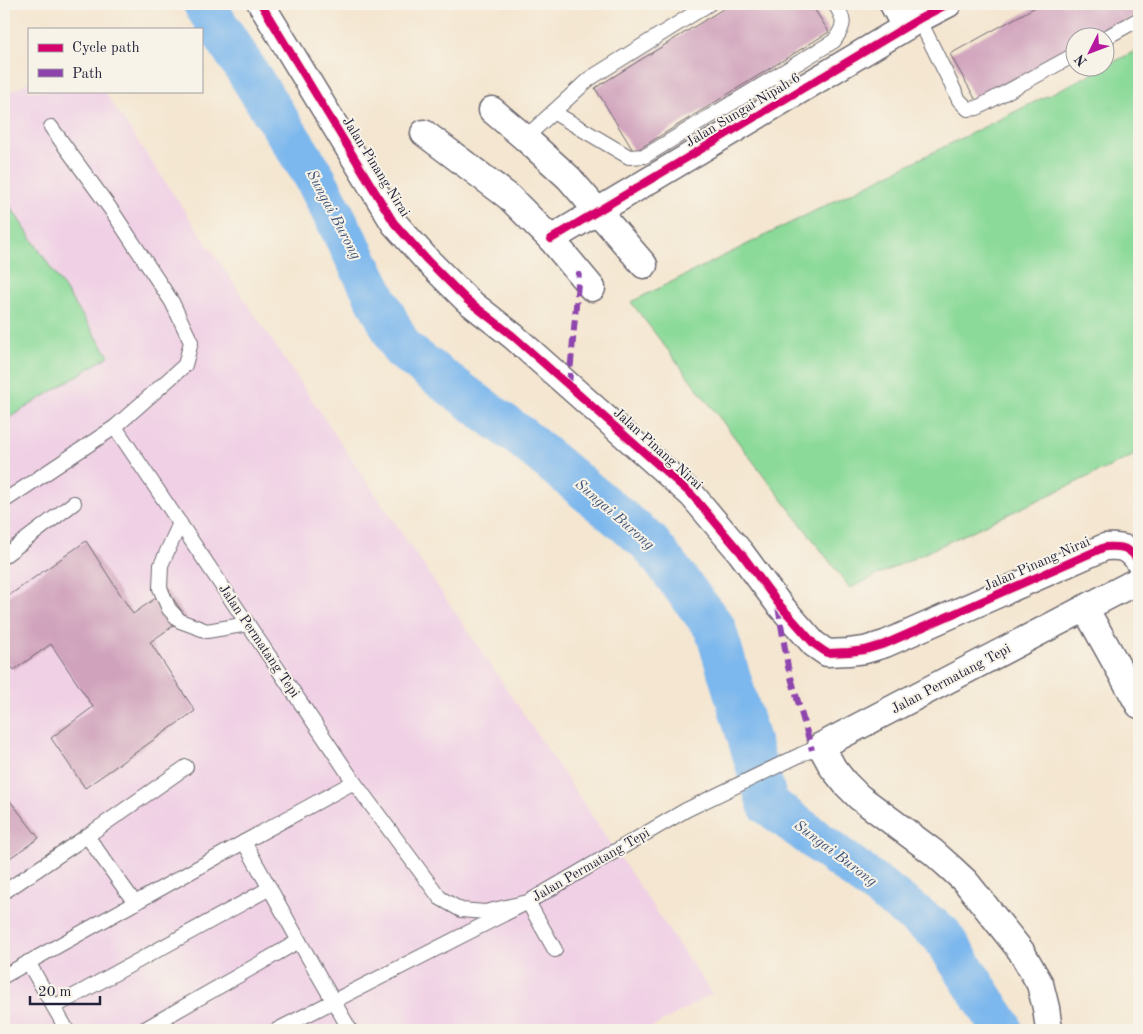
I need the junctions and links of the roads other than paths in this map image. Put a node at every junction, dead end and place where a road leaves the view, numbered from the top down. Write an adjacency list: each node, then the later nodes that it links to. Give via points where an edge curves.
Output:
1 (262, 4): 24 (street, Jalan Pinang Nirai, via 400,230 467,300 513,336 692,495 778,602 814,644 827,653 857,651 885,644 1105,547 1127,549)
2 (709, 4): 11 (lane, via 588,79)
3 (835, 4): 11 (lane, via 842,16 843,28 834,41 645,156 629,157)
4 (893, 4): 7 (street)
5 (948, 4): 7 (street, Jalan Sungai Nipah 6)
6 (1139, 19): 8 (lane)
7 (912, 23): 9 (lane, via 968,110); 15 (street, Jalan Sungai Nipah 6)
8 (1116, 32)
9 (1066, 59)
10 (492, 110): 14 (street)
11 (553, 112): 14 (lane)
12 (51, 127): 19 (lane, via 172,302 190,342 186,365)
13 (424, 133): 16 (street, via 509,197)
14 (525, 138): 15 (street, via 569,178)
15 (597, 212): 16 (street, Jalan Sungai Nipah 6); 17 (street)
16 (551, 239): 18 (street)
17 (644, 265)
18 (592, 288)
19 (115, 427): 20 (lane); 22 (lane, Jalan Permatang Tepi)
20 (4, 501)
21 (74, 503): 23 (lane)
22 (180, 523): 27 (lane, Jalan Permatang Tepi); 27 (lane, via 161,565 160,588 169,610 180,621 207,631)
23 (4, 556)
24 (1139, 562)
25 (1139, 580): 26 (street, Jalan Permatang Tepi)
26 (1086, 608): 28 (street); 29 (street, Jalan Permatang Tepi)
27 (248, 624): 31 (lane, Jalan Permatang Tepi)
28 (1139, 705)
29 (812, 750): 36 (lane, Jalan Permatang Tepi, via 686,810); 48 (street, via 859,797 933,852 966,882 1022,951 1040,984)
30 (186, 767): 32 (lane)
31 (354, 782): 33 (lane); 36 (lane, Jalan Permatang Tepi, via 440,898 461,910 485,912)
32 (87, 836): 35 (lane); 37 (lane)
33 (244, 842): 34 (lane); 37 (lane)
34 (270, 888): 38 (lane); 43 (lane)
35 (4, 892)
36 (528, 902): 39 (lane); 42 (lane)
37 (135, 903): 40 (lane)
38 (299, 941): 42 (lane); 45 (lane)
39 (555, 950)
40 (28, 962): 41 (lane); 43 (lane)
41 (4, 976)
42 (334, 1002): 46 (lane); 47 (lane)
43 (54, 1007): 44 (lane)
44 (67, 1030)
45 (143, 1030)
46 (277, 1030)
47 (350, 1030)
48 (1049, 1030)

